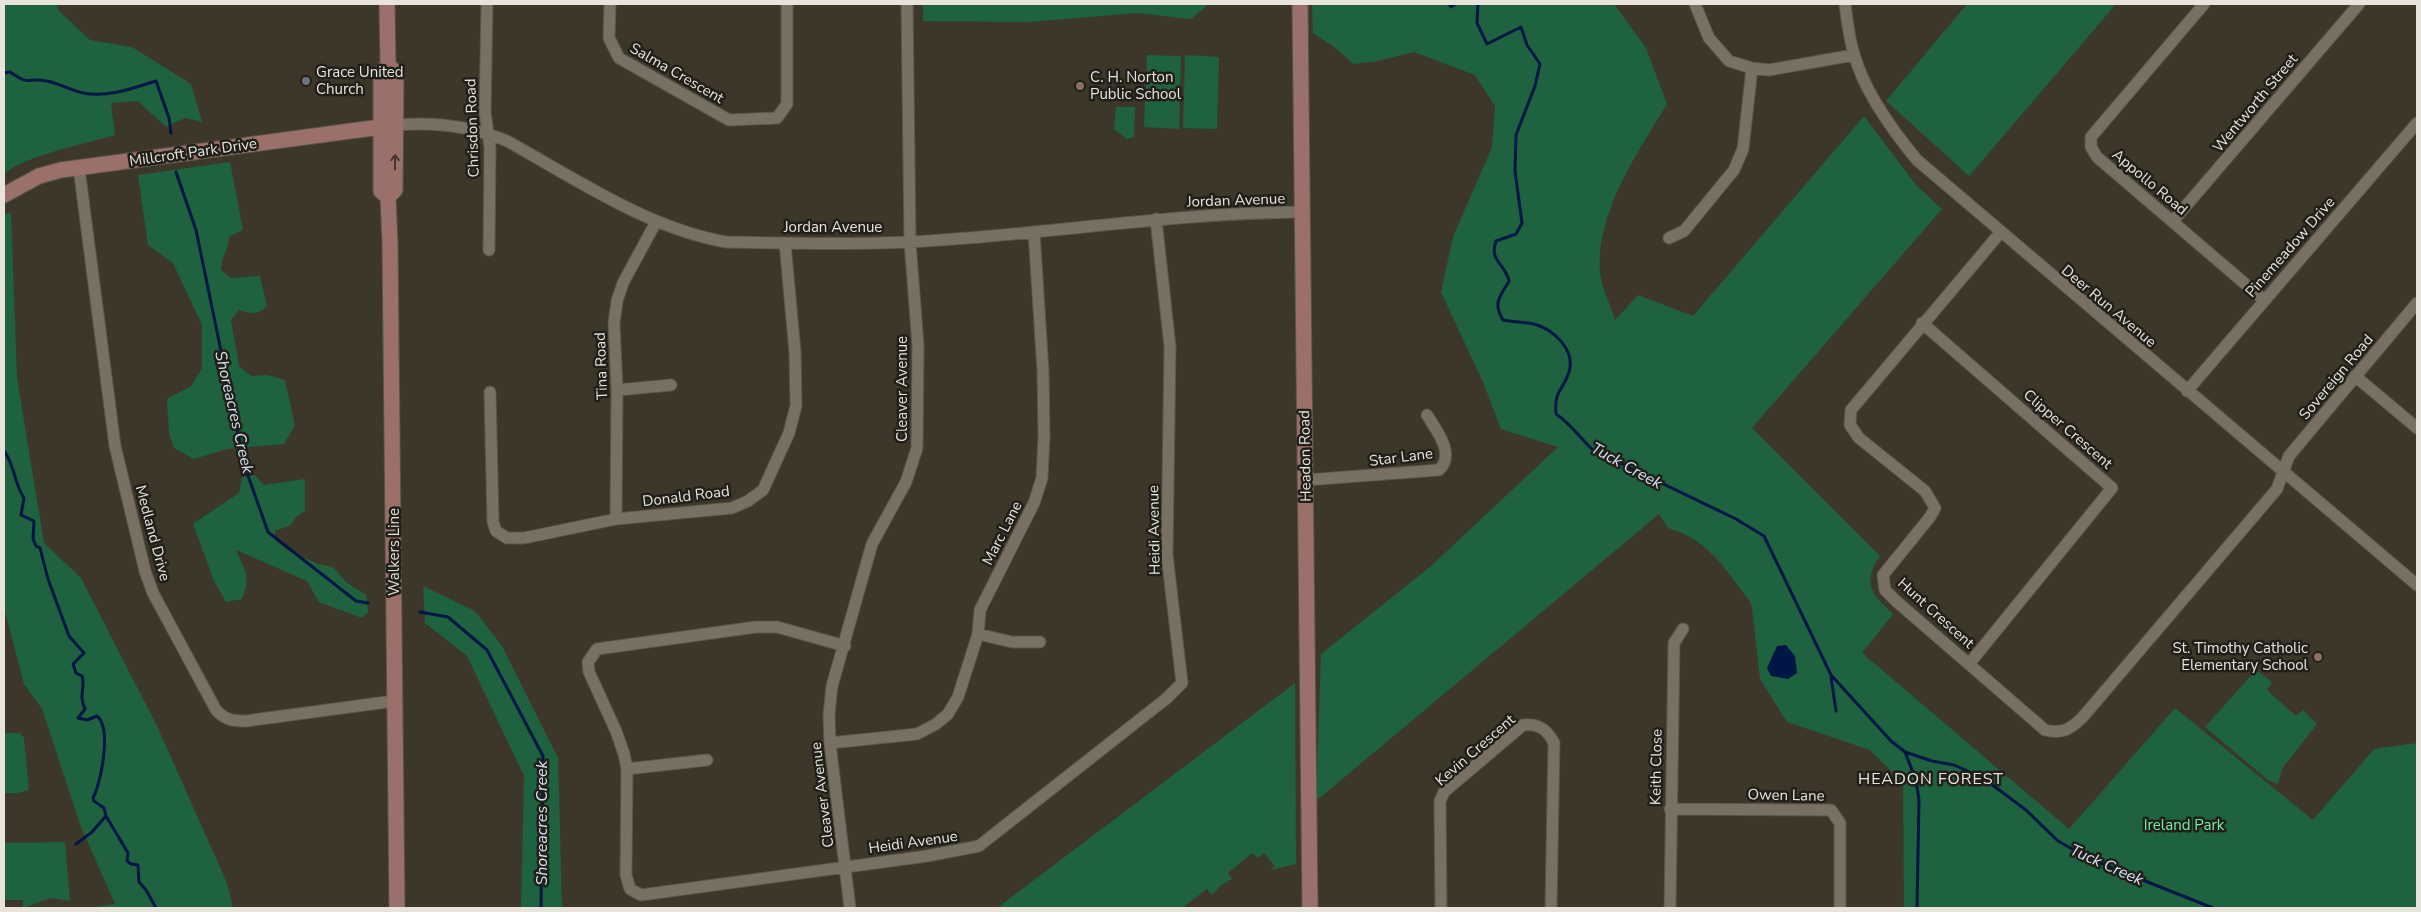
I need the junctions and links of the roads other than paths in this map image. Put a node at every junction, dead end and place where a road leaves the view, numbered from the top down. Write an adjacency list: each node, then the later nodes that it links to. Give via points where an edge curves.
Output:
1 (387, 4): 14 (street, Walkers Line, via 388,65 381,73)
2 (488, 4): 15 (street, Chrisdon Road, via 485,112)
3 (610, 4): 4 (street, Salma Crescent, via 609,38 619,58 729,120 777,118 787,104)
4 (787, 4)
5 (907, 4): 26 (street, Cleaver Avenue)
6 (1300, 4): 18 (street, Headon Road)
7 (1695, 4): 12 (street, via 1709,38 1730,61)
8 (1845, 4): 11 (street, Deer Run Avenue)
9 (2204, 4): 20 (street, Appollo Road, via 2091,137 2091,147 2097,157)
10 (2359, 4): 20 (street, Wentworth Street)
11 (1854, 55): 12 (street, via 1769,70); 23 (street, Deer Run Avenue, via 1890,126 1913,156)
12 (1752, 68): 24 (street, via 1743,149 1734,170 1684,231)
13 (2417, 123): 28 (street, Pinemeadow Drive)
14 (388, 126): 15 (street, Jordan Avenue, via 430,123); 16 (street, Millcroft Park Drive); 47 (street, Walkers Line, via 395,190 388,197)
15 (488, 133): 21 (street, Jordan Avenue); 27 (street, Chrisdon Road)
16 (79, 168): 17 (street, Millcroft Park Drive, via 39,176); 47 (street, Medland Drive, via 115,446 146,571 153,593 216,710 232,721 246,721)
17 (4, 195)
18 (1303, 212): 19 (street, Jordan Avenue); 39 (street, Headon Road)
19 (1156, 219): 22 (street, Jordan Avenue); 52 (street, Heidi Avenue, via 1170,347 1167,555 1182,683 979,846)
20 (2173, 221): 28 (street, Appollo Road)
21 (656, 222): 25 (street, Jordan Avenue, via 701,238 726,242); 33 (street, Tina Road, via 623,283 617,301 614,323)
22 (1034, 232): 26 (street, Jordan Avenue); 43 (street, Marc Lane, via 1043,371 1042,478 1034,503 980,610)
23 (2000, 233): 30 (street, Hunt Crescent); 34 (street, Deer Run Avenue)
24 (1668, 238)
25 (785, 242): 26 (street, Jordan Avenue); 40 (street, Donald Road, via 796,406 789,433 762,490 732,508)
26 (910, 242): 45 (street, Cleaver Avenue, via 918,345 917,448 906,482 872,544)
27 (489, 250)
28 (2264, 300): 34 (street, Pinemeadow Drive)
29 (2417, 303): 31 (street, Sovereign Road)
30 (1922, 323): 46 (street, Hunt Crescent, via 1851,410 1850,425 1859,438 1926,491 1935,508 1883,575 1886,590); 46 (street, Clipper Crescent, via 2112,488)
31 (2355, 376): 37 (street); 38 (street, Sovereign Road, via 2289,456)
32 (671, 385): 33 (street)
33 (617, 390): 40 (street, Tina Road)
34 (2187, 391): 38 (street, Deer Run Avenue)
35 (490, 392): 40 (street, Donald Road, via 493,522 496,531 507,538 524,538)
36 (1427, 415): 39 (street, Star Lane, via 1445,447 1445,461 1439,470)
37 (2417, 428)
38 (2282, 472): 41 (street, Deer Run Avenue); 46 (street, Hunt Crescent, via 2277,489 2070,729 2059,733 2045,730)
39 (1306, 480): 55 (street, Headon Road)
40 (616, 520)
41 (2417, 586)
42 (1683, 629): 51 (street, Keith Close, via 1674,643)
43 (978, 634): 44 (street, via 1012,642); 48 (street, Marc Lane, via 958,697 948,714 936,724 917,734)
44 (1040, 642)
45 (845, 646): 48 (street, Cleaver Avenue, via 832,686); 50 (street, Heidi Avenue, via 777,627 756,627 597,649 588,662 589,672 616,731)
46 (1969, 664)
47 (394, 701): 53 (street, Walkers Line)
48 (830, 743): 52 (street, Cleaver Avenue)
49 (707, 760): 50 (street)
50 (626, 769): 52 (street, Heidi Avenue, via 626,875 630,889 641,895)
51 (1670, 809): 58 (street, Keith Close); 59 (street, Owen Lane, via 1831,810 1840,823)
52 (846, 867): 54 (street, Cleaver Avenue)
53 (397, 908)
54 (850, 908)
55 (1310, 908)
56 (1441, 908): 57 (street, Kevin Crescent, via 1440,801 1444,792 1523,724 1534,724 1548,732 1554,743)
57 (1551, 908)
58 (1670, 908)
59 (1840, 908)

